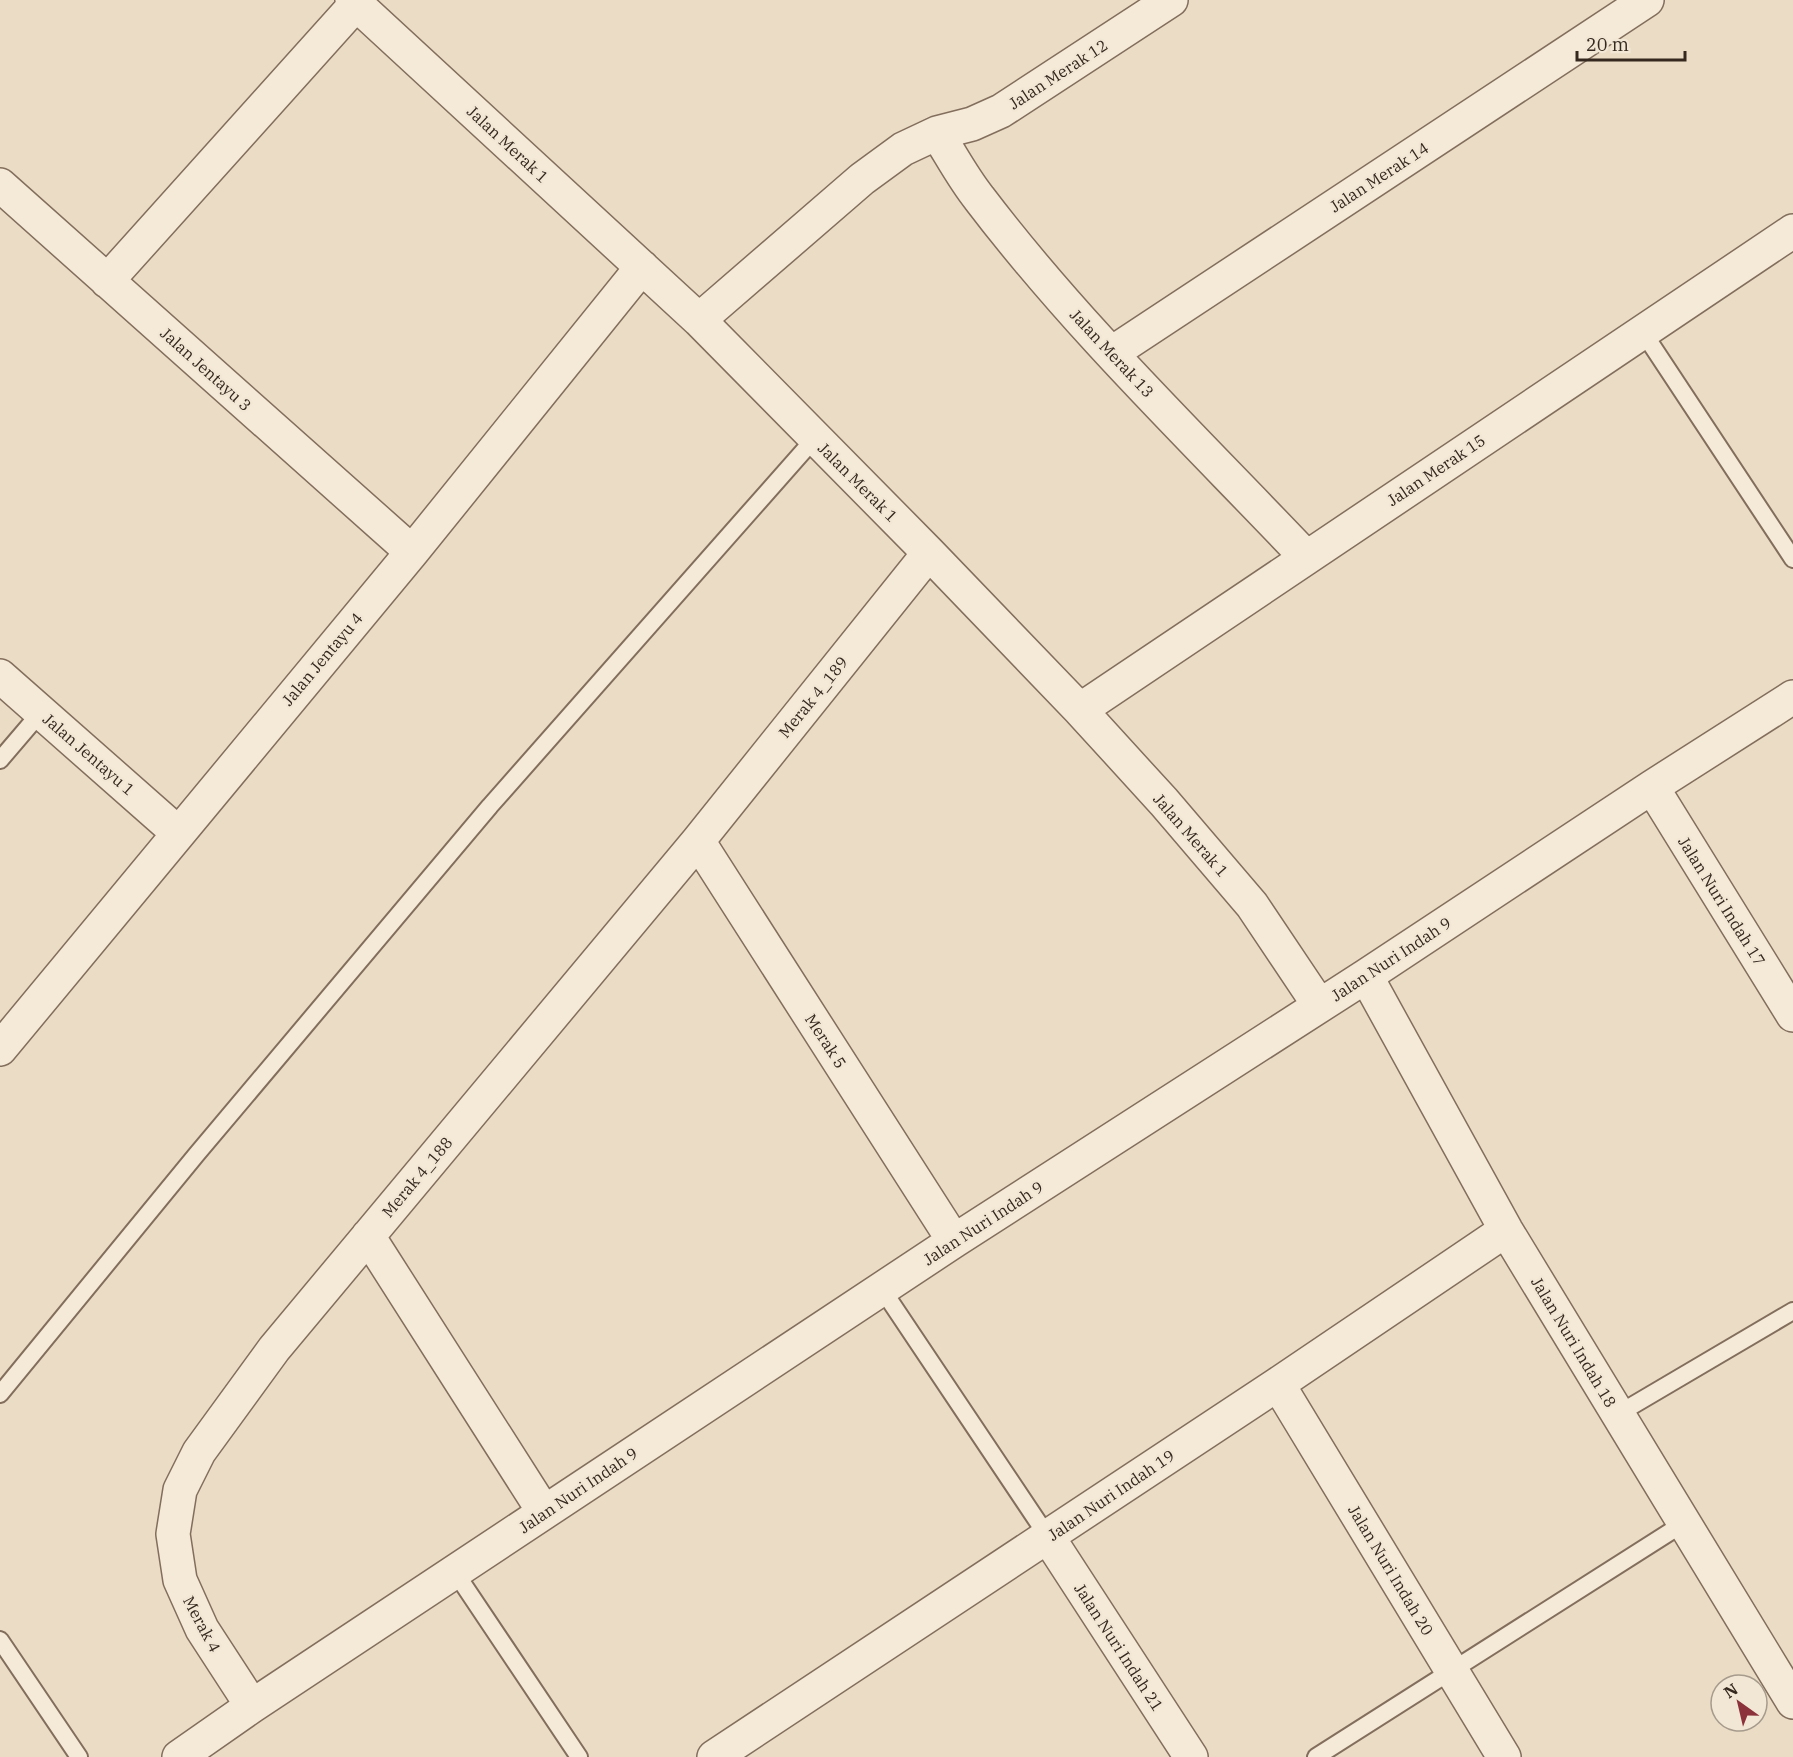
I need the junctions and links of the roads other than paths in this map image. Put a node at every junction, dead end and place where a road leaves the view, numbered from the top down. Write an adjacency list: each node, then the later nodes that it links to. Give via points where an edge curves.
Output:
1 (1171, 0): 4 (street, Jalan Merak 12, via 1001,111)
2 (1647, 0): 11 (street, Jalan Merak 14)
3 (354, 2): 7 (street, Jalan Merak 1); 8 (street)
4 (937, 133): 9 (street, Jalan Merak 12, via 903,149 862,179); 11 (street, Jalan Merak 13, via 977,196 1040,274)
5 (0, 185): 8 (street, Jalan Jentayu 3)
6 (1793, 231): 10 (street, Jalan Merak 15)
7 (642, 267): 9 (street, Jalan Merak 1); 13 (street, Jalan Jentayu 4)
8 (107, 281): 13 (street, Jalan Jentayu 3)
9 (699, 320): 12 (street, Jalan Merak 1)
10 (1642, 332): 15 (street, Jalan Merak 15); 16 (lane)
11 (1112, 353): 15 (street, Jalan Merak 13)
12 (815, 438): 14 (street, Jalan Merak 1); 35 (lane, via 490,806)
13 (412, 552): 23 (street, Jalan Jentayu 4)
14 (929, 553): 19 (street, Jalan Merak 1); 24 (street, Merak 4_189)
15 (1306, 557): 19 (street, Jalan Merak 15)
16 (1793, 559)
17 (0, 676): 20 (street, Jalan Jentayu 1)
18 (1793, 697): 22 (street, Jalan Nuri Indah 9)
19 (1080, 710): 26 (street, Jalan Merak 1, via 1252,905)
20 (41, 711): 21 (lane); 23 (street, Jalan Jentayu 1)
21 (0, 760)
22 (1652, 787): 25 (street, Jalan Nuri Indah 9); 27 (street, Jalan Nuri Indah 17)
23 (178, 833): 28 (street, Jalan Jentayu 4)
24 (698, 841): 30 (street, Merak 4_188); 31 (street, Merak 5)
25 (1366, 976): 26 (street, Jalan Nuri Indah 9); 29 (street, Jalan Nuri Indah 18)
26 (1319, 1005): 31 (street, Jalan Nuri Indah 9)
27 (1793, 1016)
28 (0, 1049)
29 (1506, 1230): 34 (street, Jalan Nuri Indah 19); 36 (street, Jalan Nuri Indah 18)
30 (368, 1236): 37 (street); 39 (street, Merak 4_188, via 274,1349 199,1452 180,1490)
31 (954, 1241): 32 (street, Jalan Nuri Indah 9)
32 (882, 1289): 37 (street, Jalan Nuri Indah 9); 40 (lane)
33 (1793, 1311): 36 (lane)
34 (1278, 1384): 40 (street, Jalan Nuri Indah 19); 43 (street, Jalan Nuri Indah 20)
35 (0, 1394)
36 (1618, 1414): 38 (street, Jalan Nuri Indah 18)
37 (544, 1512): 41 (street, Jalan Nuri Indah 9)
38 (1684, 1522): 43 (lane); 44 (street, Jalan Nuri Indah 18)
39 (173, 1534): 45 (street, Merak 4, via 180,1580 201,1629)
40 (1048, 1537): 49 (street, Jalan Nuri Indah 19); 50 (street, Jalan Nuri Indah 21)
41 (456, 1572): 45 (street, Jalan Nuri Indah 9); 48 (lane)
42 (0, 1640): 46 (lane)
43 (1452, 1671): 51 (lane); 52 (street, Jalan Nuri Indah 20)
44 (1793, 1702)
45 (252, 1706): 47 (street, Jalan Nuri Indah 9)
46 (79, 1757)
47 (179, 1757)
48 (579, 1757)
49 (714, 1757)
50 (1191, 1757)
51 (1316, 1757)
52 (1504, 1757)

